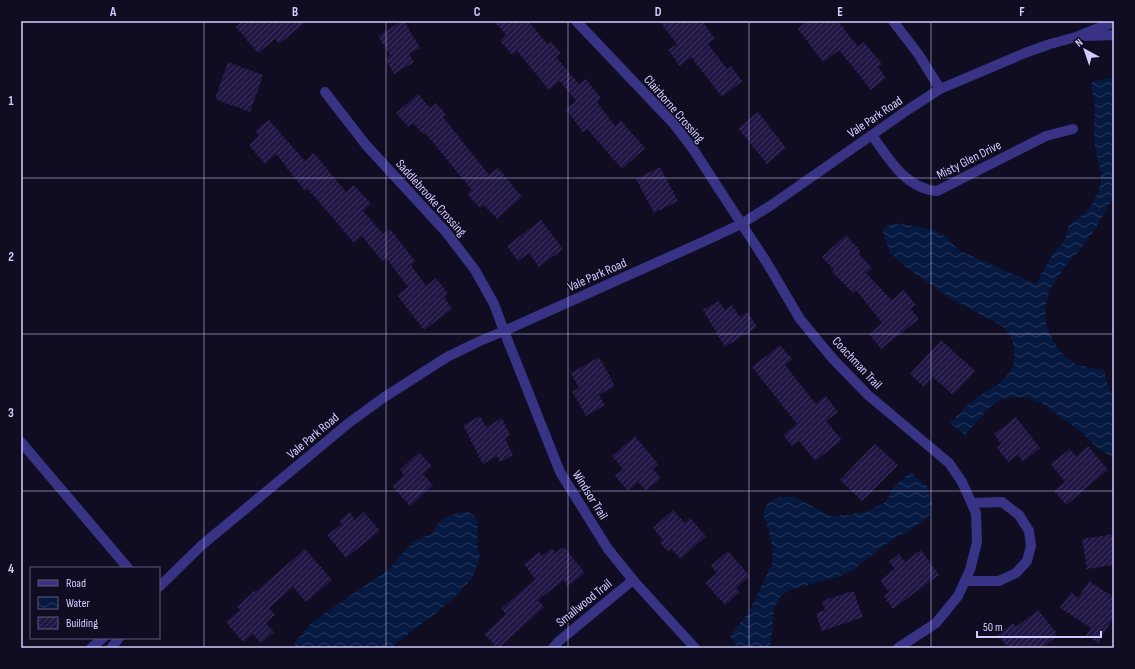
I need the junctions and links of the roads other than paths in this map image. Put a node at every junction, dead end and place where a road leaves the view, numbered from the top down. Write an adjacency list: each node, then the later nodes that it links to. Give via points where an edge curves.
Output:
1 (576, 21): 10 (street, Clairborne Crossing, via 677,128 694,149)
2 (893, 21): 6 (street, via 919,55)
3 (1114, 22): 5 (street, Vale Park Road)
4 (1114, 35): 5 (street, Vale Park Road)
5 (1076, 37): 6 (street, Vale Park Road, via 1025,53)
6 (940, 89): 9 (street, Vale Park Road)
7 (325, 92): 11 (street, Saddlebrooke Crossing, via 366,146 464,255 494,304)
8 (1073, 129): 9 (street, Misty Glen Drive, via 1046,136 937,191 921,187 902,175)
9 (872, 135): 10 (street, Vale Park Road)
10 (741, 224): 11 (street, Vale Park Road); 13 (street, Coachman Trail, via 800,319 833,359 868,395 949,463)
11 (504, 331): 15 (street, Windsor Trail, via 560,472 608,549); 17 (street, Vale Park Road, via 447,357 350,422 202,545)
12 (21, 442): 14 (street)
13 (972, 503): 16 (street, Coachman Trail, via 976,513 977,542); 16 (street, via 1002,502 1019,515 1029,531 1031,546 1027,560 1016,573 999,581)
14 (127, 567)
15 (633, 580): 22 (street, Smallwood Trail); 23 (street, Windsor Trail)
16 (965, 581): 24 (street, Coachman Trail, via 958,596 936,623)
17 (160, 586)
18 (102, 639): 20 (street)
19 (118, 639): 21 (street)
20 (91, 648)
21 (111, 648)
22 (553, 648)
23 (695, 648)
24 (898, 648)

